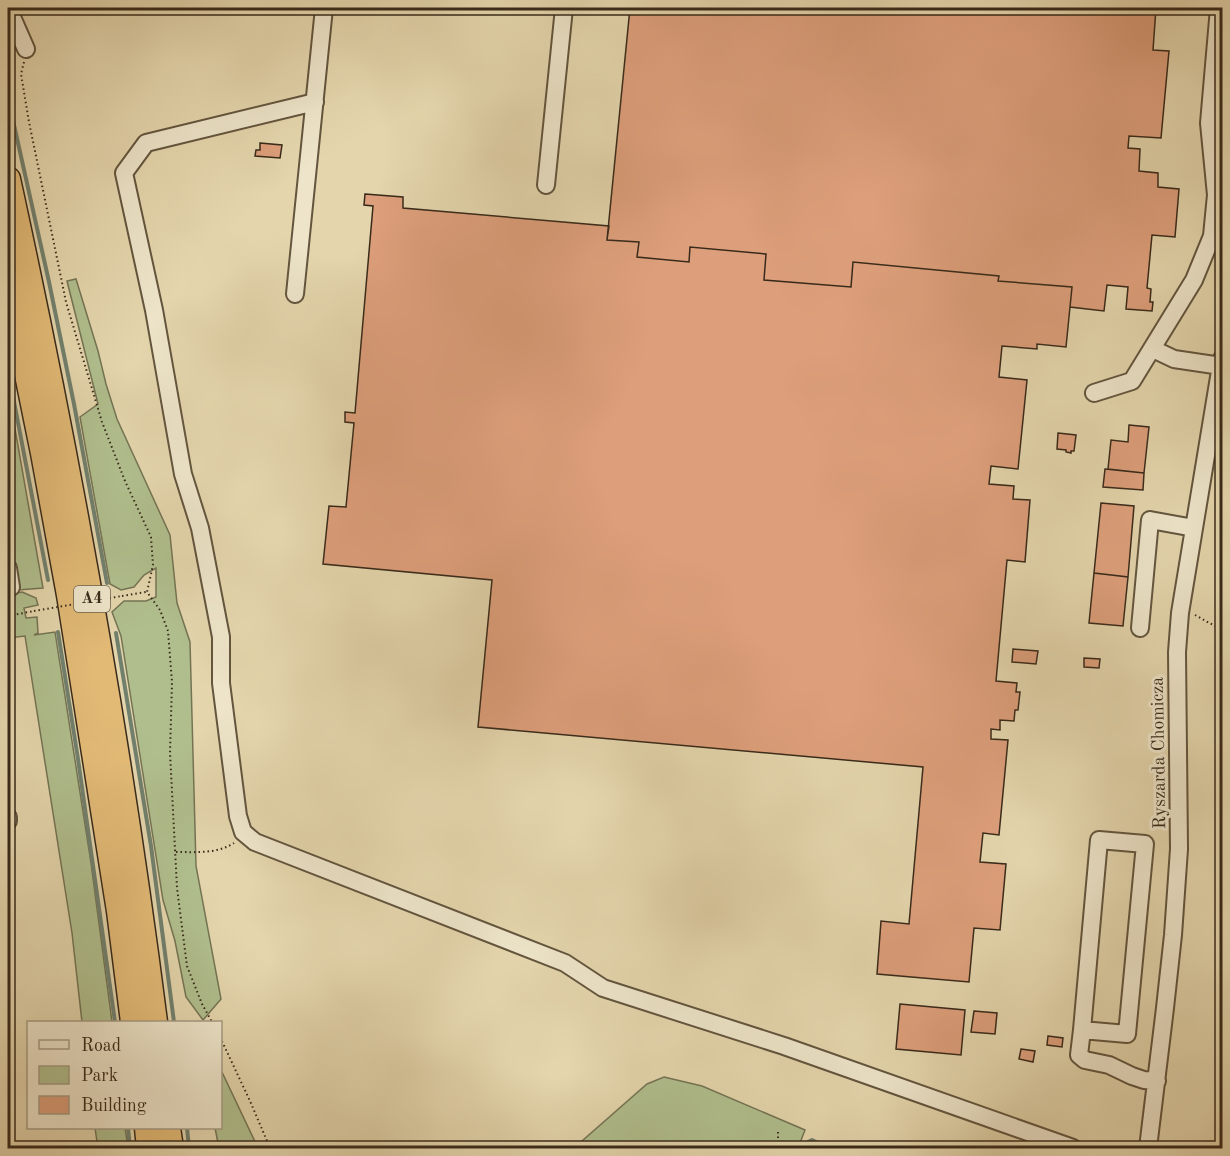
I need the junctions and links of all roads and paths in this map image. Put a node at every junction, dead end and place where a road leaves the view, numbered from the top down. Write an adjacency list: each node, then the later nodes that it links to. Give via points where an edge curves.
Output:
1 (8, 8): 5 (street)
2 (324, 8): 6 (street)
3 (564, 8): 8 (street)
4 (1219, 8): 11 (street, via 1209,123 1216,195 1212,236 1194,280)
5 (27, 49): 17 (path, via 21,74 66,302 102,422 151,537 153,566)
6 (315, 102): 10 (street); 22 (street, via 146,143 124,173 154,310 183,474 200,528 221,637 221,683)
7 (8, 179): 25 (highway, A4, via 89,583)
8 (546, 185)
9 (8, 281): 24 (highway, A4, via 69,595)
10 (295, 294)
11 (1152, 349): 12 (street, via 1174,359); 13 (street, via 1132,381)
12 (1222, 363): 14 (street, Ryszarda Chomicza)
13 (1094, 393)
14 (1194, 528): 18 (street, Ryszarda Chomicza); 20 (street, via 1150,520)
15 (8, 568): 16 (street)
16 (8, 588)
17 (147, 592): 19 (path, bridge); 23 (path, via 168,631)
18 (1180, 613): 21 (path, via 1196,615); 29 (street, Ryszarda Chomicza, via 1179,849)
19 (8, 616)
20 (1140, 628)
21 (1222, 630)
22 (243, 832): 23 (path, via 226,849); 37 (street, via 255,842 565,963 603,988 784,1046)
23 (176, 852): 26 (path, via 187,966)
24 (133, 1021)
25 (155, 1021)
26 (211, 1021)
27 (1082, 1030): 27 (street, via 1099,840 1145,844 1127,1034); 29 (street, via 1079,1055 1084,1060)
28 (222, 1041): 36 (path)
29 (1157, 1081): 38 (street, Ryszarda Chomicza)
30 (147, 1129): 34 (highway)
31 (168, 1129): 35 (highway)
32 (777, 1132): 33 (path)
33 (778, 1143)
34 (149, 1149)
35 (171, 1149)
36 (270, 1149)
37 (1073, 1149)
38 (1148, 1149)

